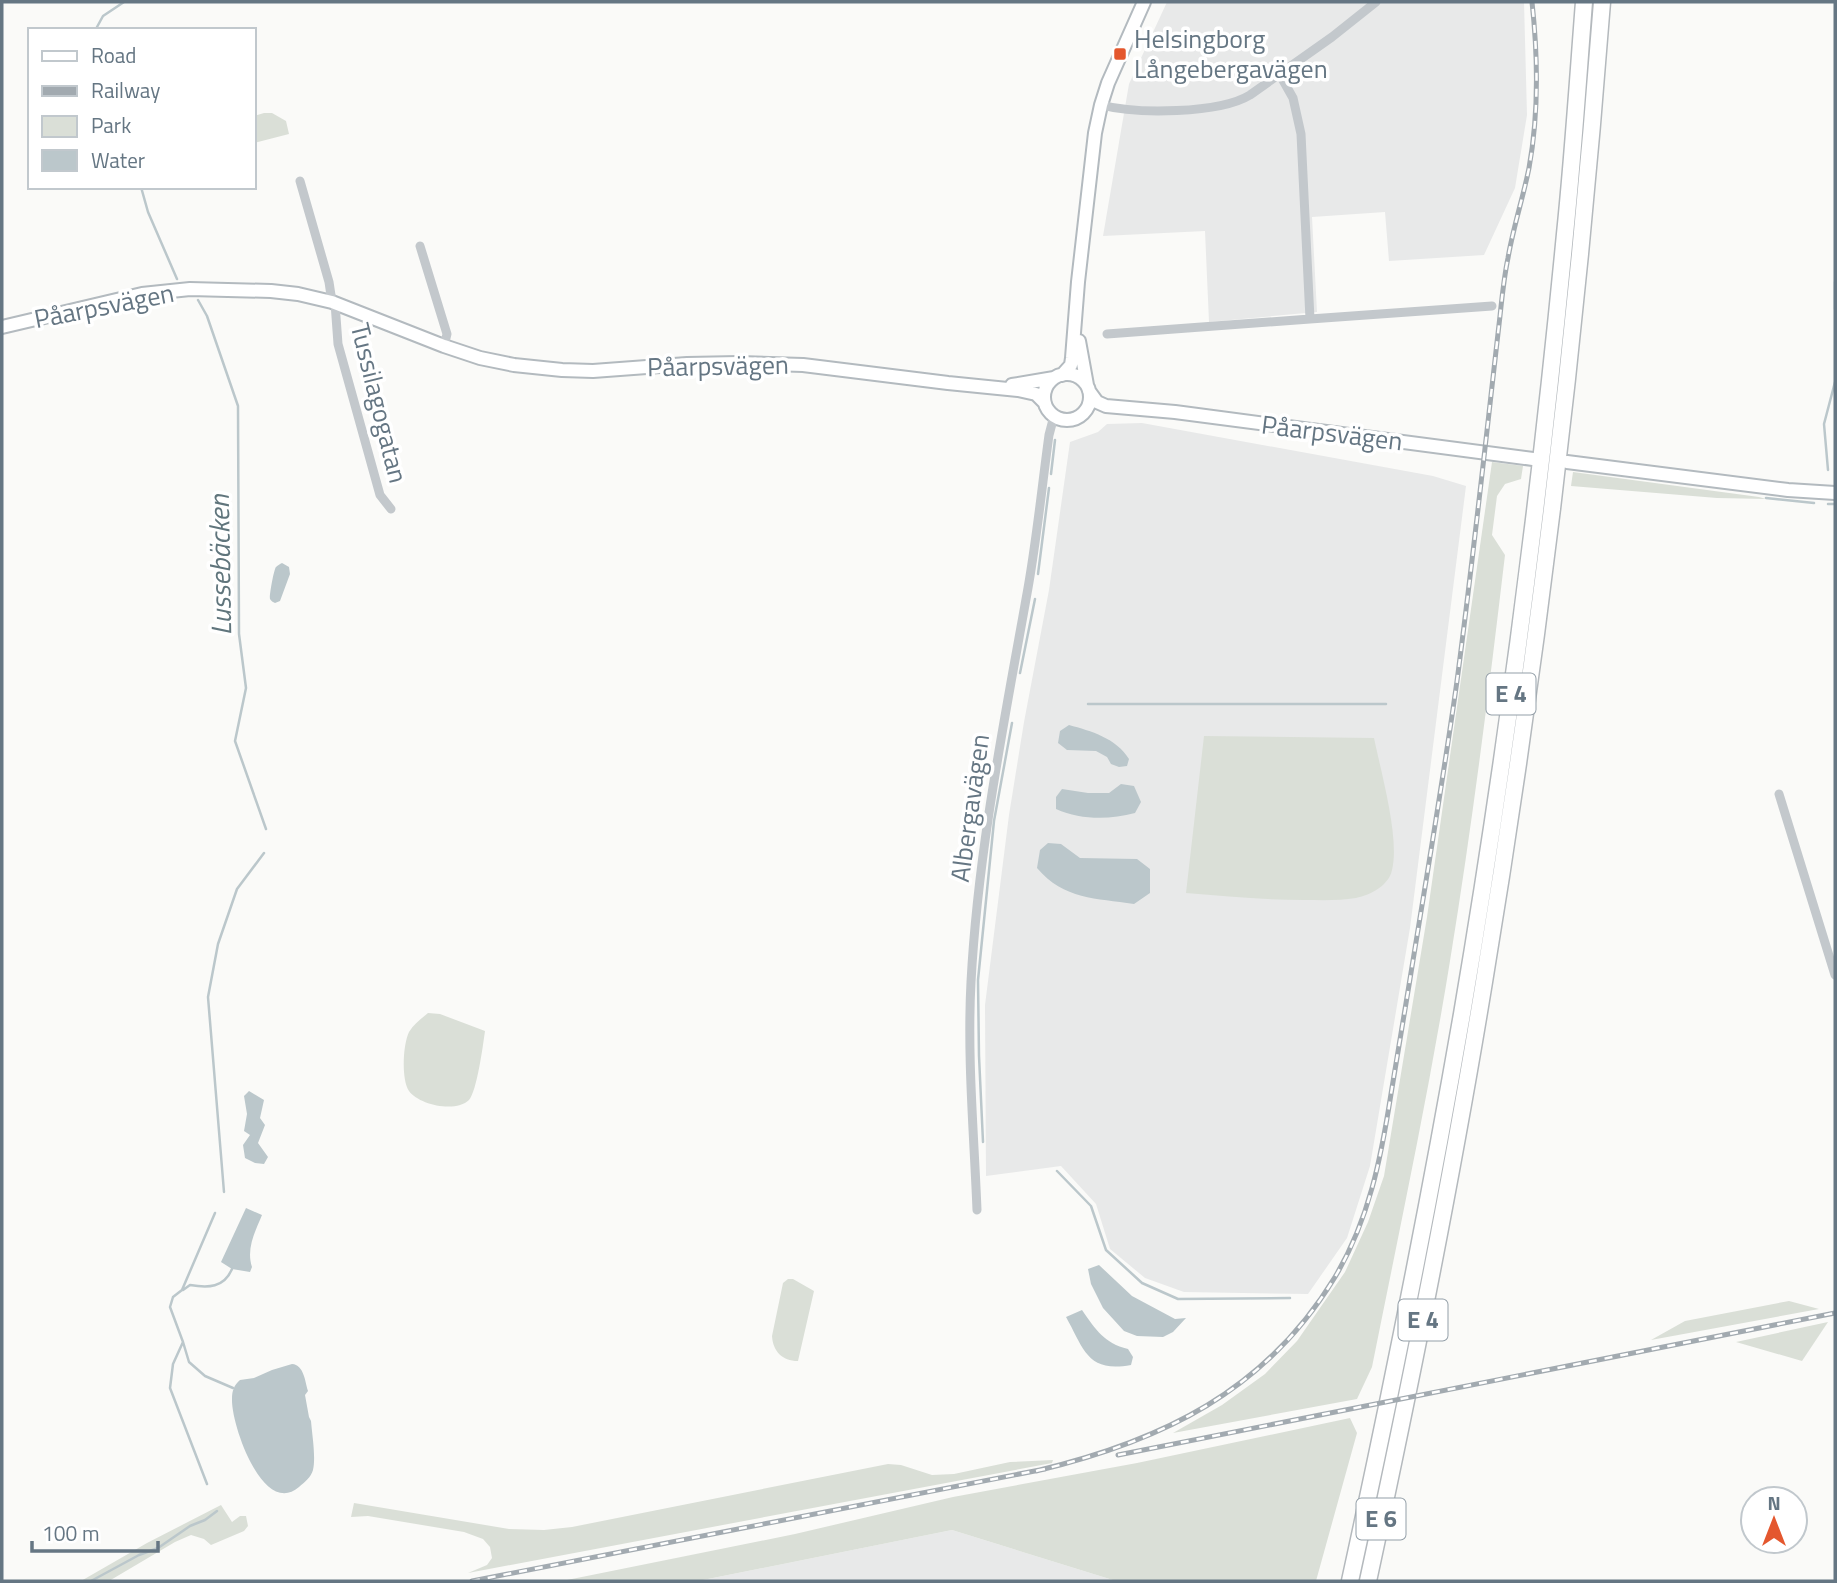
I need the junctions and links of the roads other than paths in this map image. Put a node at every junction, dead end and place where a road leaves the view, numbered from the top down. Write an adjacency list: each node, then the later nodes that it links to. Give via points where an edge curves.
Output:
1 (1144, 2): 6 (street)
2 (1376, 2): 5 (street)
3 (1584, 2): 31 (highway, E 4, via 1556,326 1508,714 1428,1205)
4 (1602, 2): 30 (highway, E 4, via 1572,341 1527,702 1465,1096)
5 (1280, 75): 6 (street, via 1229,105 1145,111); 12 (street, via 1293,98 1301,134)
6 (1101, 105): 11 (street, via 1092,151)
7 (300, 181): 9 (street)
8 (420, 246): 15 (street, via 447,334)
9 (333, 303): 13 (street, Påarpsvägen, via 284,292 190,289 142,294); 15 (street, Påarpsvägen); 26 (street, Tussilagogatan, via 337,337 380,495)
10 (1492, 306): 12 (street)
11 (1076, 318): 16 (street, via 1072,362); 18 (street)
12 (1310, 319): 14 (street)
13 (2, 327)
14 (1107, 334)
15 (444, 346): 17 (street, Påarpsvägen, via 498,362 562,370 774,363)
16 (1058, 376): 17 (street, Påarpsvägen); 18 (street, via 1074,375); 19 (street, via 1045,389)
17 (994, 387): 19 (street, Påarpsvägen, via 1030,392)
18 (1088, 388): 20 (street, Påarpsvägen, via 1102,405); 22 (street, via 1090,402)
19 (1044, 402): 21 (street)
20 (1130, 410): 22 (street, Påarpsvägen); 23 (street, Påarpsvägen)
21 (1054, 416): 22 (street); 29 (street, Albergavägen, via 987,821 976,926 971,1056)
22 (1076, 419)
23 (1533, 458)
24 (1567, 462): 25 (street)
25 (1835, 493)
26 (391, 509)
27 (1779, 794): 28 (street)
28 (1835, 975)
29 (978, 1210)
30 (1395, 1457): 34 (highway, E 6); 35 (highway, E 4)
31 (1368, 1500): 32 (highway, E 4); 33 (highway, E 6)
32 (1341, 1581)
33 (1350, 1581)
34 (1368, 1581)
35 (1378, 1581)

